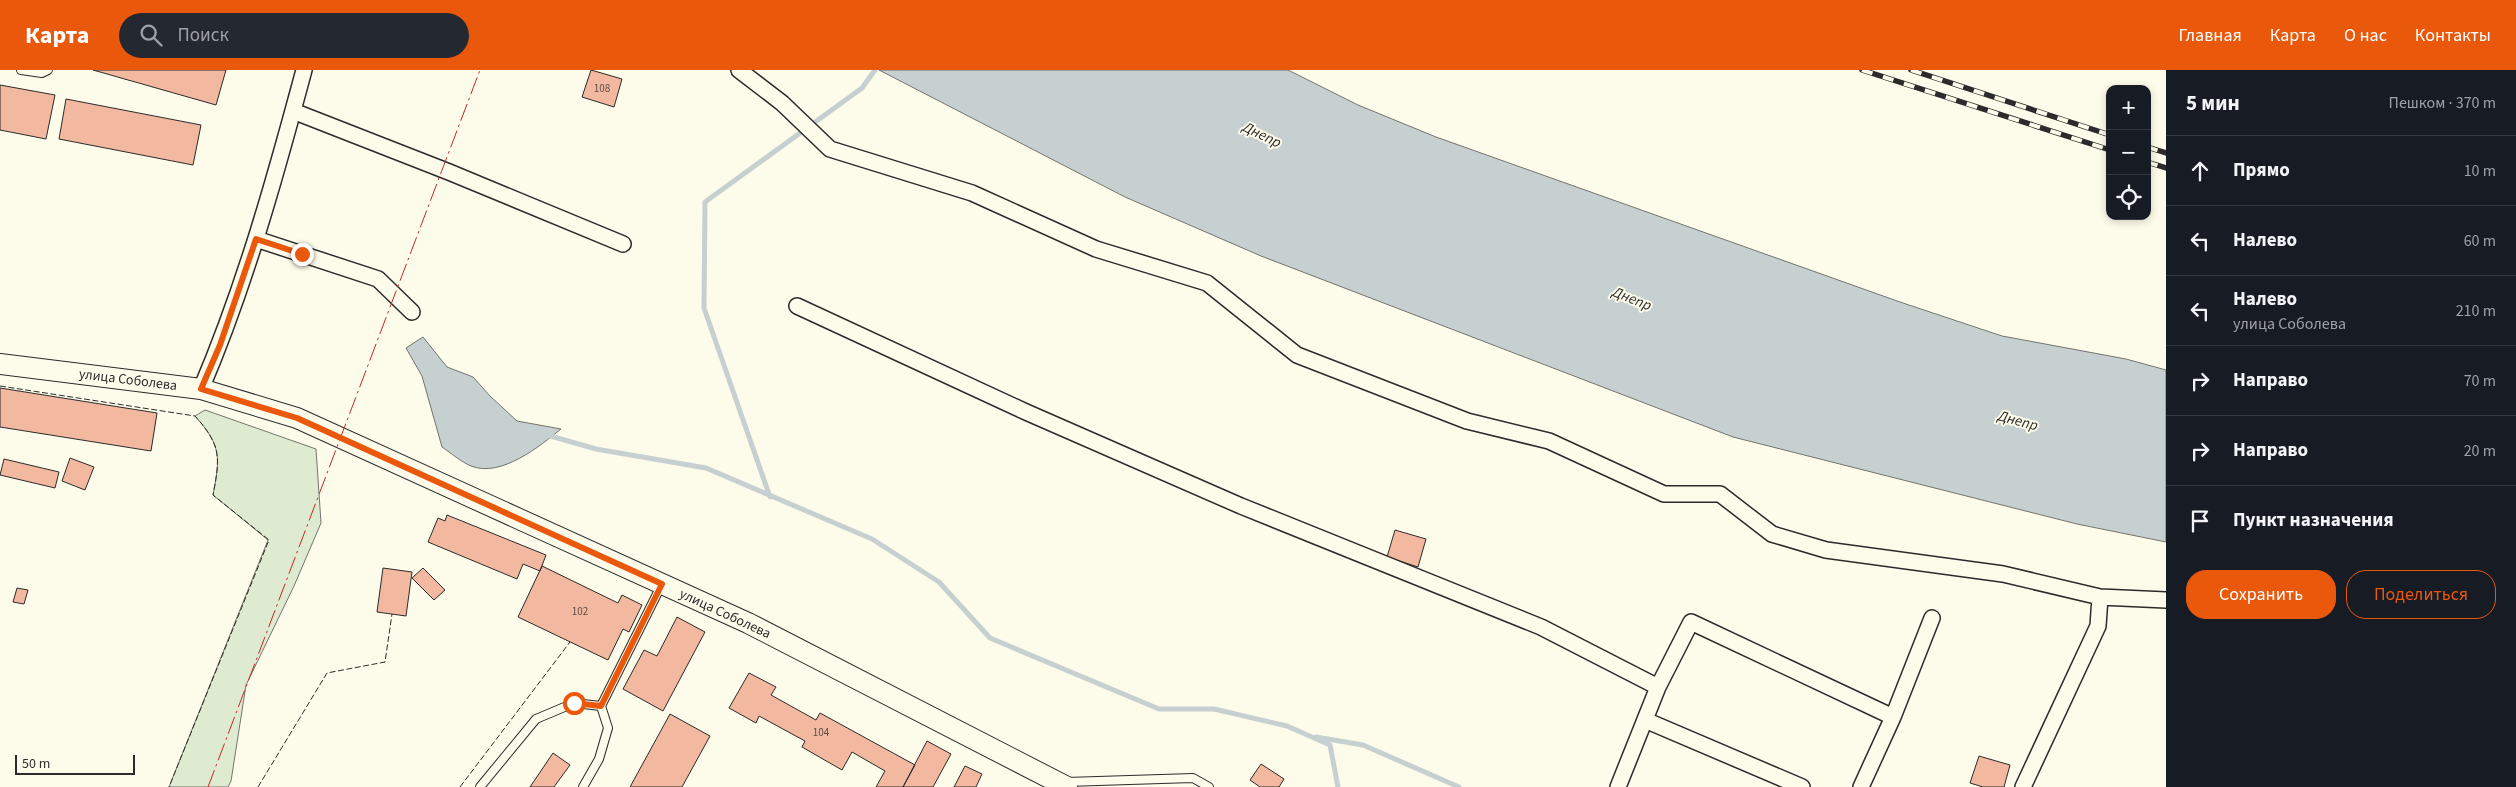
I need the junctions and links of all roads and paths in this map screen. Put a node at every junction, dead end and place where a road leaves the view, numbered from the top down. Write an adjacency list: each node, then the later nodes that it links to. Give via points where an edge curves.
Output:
1 (21, 70): 2 (lane, via 42,73)
2 (48, 70)
3 (304, 70): 5 (street)
4 (739, 70): 13 (street, via 782,103 830,149 972,193 1096,249 1207,283 1297,356 1467,421 1549,441 1664,494 1720,494 1772,534 1826,550 2004,574)
5 (293, 111): 6 (street); 7 (street)
6 (256, 239): 9 (street, via 378,279); 11 (street, via 220,345)
7 (623, 244)
8 (797, 306): 16 (street, via 1026,412 1241,506 1541,627)
9 (412, 312)
10 (0, 364): 11 (street, улица Соболева)
11 (201, 389): 12 (street, улица Соболева, via 297,418)
12 (662, 584): 17 (lane); 20 (street, улица Соболева, via 748,623)
13 (2100, 597): 14 (street); 27 (street, via 2098,626)
14 (2166, 600)
15 (1932, 618): 18 (street)
16 (1658, 687): 18 (street, via 1691,622); 19 (street)
17 (601, 706): 21 (lane, via 574,703 536,719); 22 (lane, via 608,728 599,760)
18 (1893, 717): 26 (street)
19 (1644, 720): 24 (street); 25 (street)
20 (1063, 784): 23 (lane, via 1194,778)
21 (480, 787)
22 (583, 787)
23 (1208, 787)
24 (1618, 787)
25 (1802, 787)
26 (1861, 787)
27 (2023, 787)

